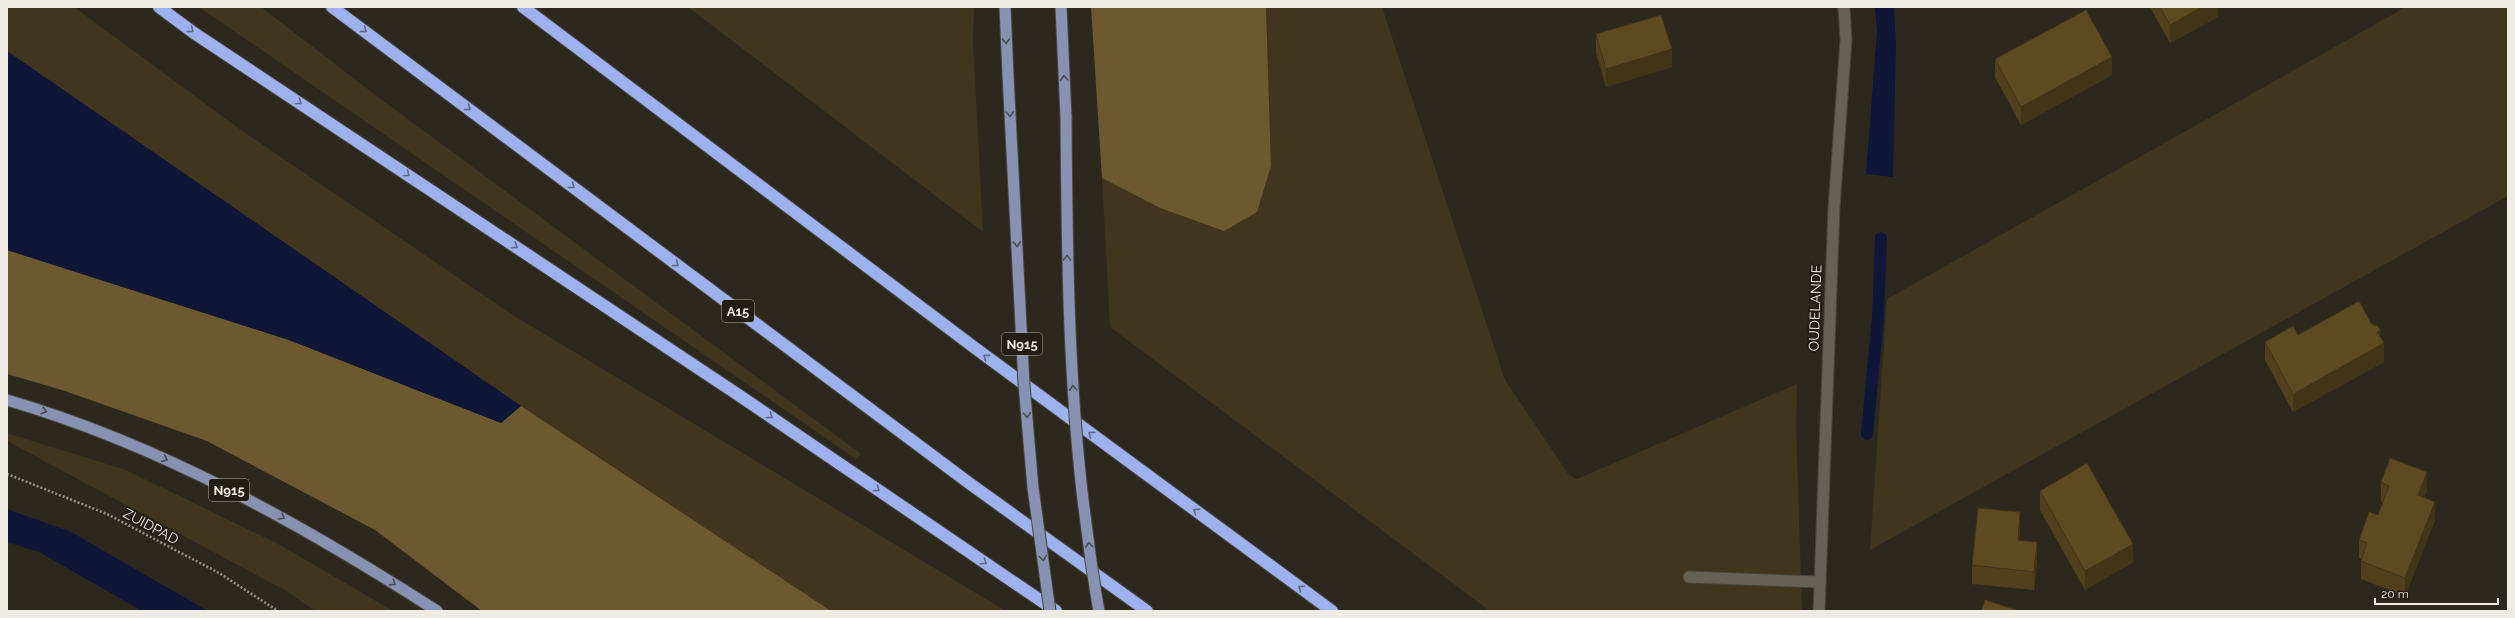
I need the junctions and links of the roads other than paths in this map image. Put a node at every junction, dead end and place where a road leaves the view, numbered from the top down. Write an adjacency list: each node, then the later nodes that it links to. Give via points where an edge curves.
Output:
1 (159, 7): 12 (highway, one-way to 12, via 731,389)
2 (332, 7): 14 (highway, A15, one-way to 14, via 969,483)
3 (524, 7): 15 (highway, one-way to 3, via 975,348)
4 (1005, 7): 11 (main road, N915, one-way to 11, bridge, via 1024,376 1032,480)
5 (1061, 7): 13 (main road, one-way to 5, bridge, via 1076,444 1067,304 1066,116)
6 (1844, 7): 9 (street, OUDELANDE, via 1846,40 1834,208)
7 (7, 400): 10 (main road, N915, one-way to 10, via 48,412 163,458 271,510 361,562)
8 (1689, 577): 9 (street)
9 (1820, 582): 16 (street, OUDELANDE)
10 (437, 611)
11 (1050, 611)
12 (1056, 611)
13 (1099, 611)
14 (1147, 611)
15 (1332, 611)
16 (1819, 611)

